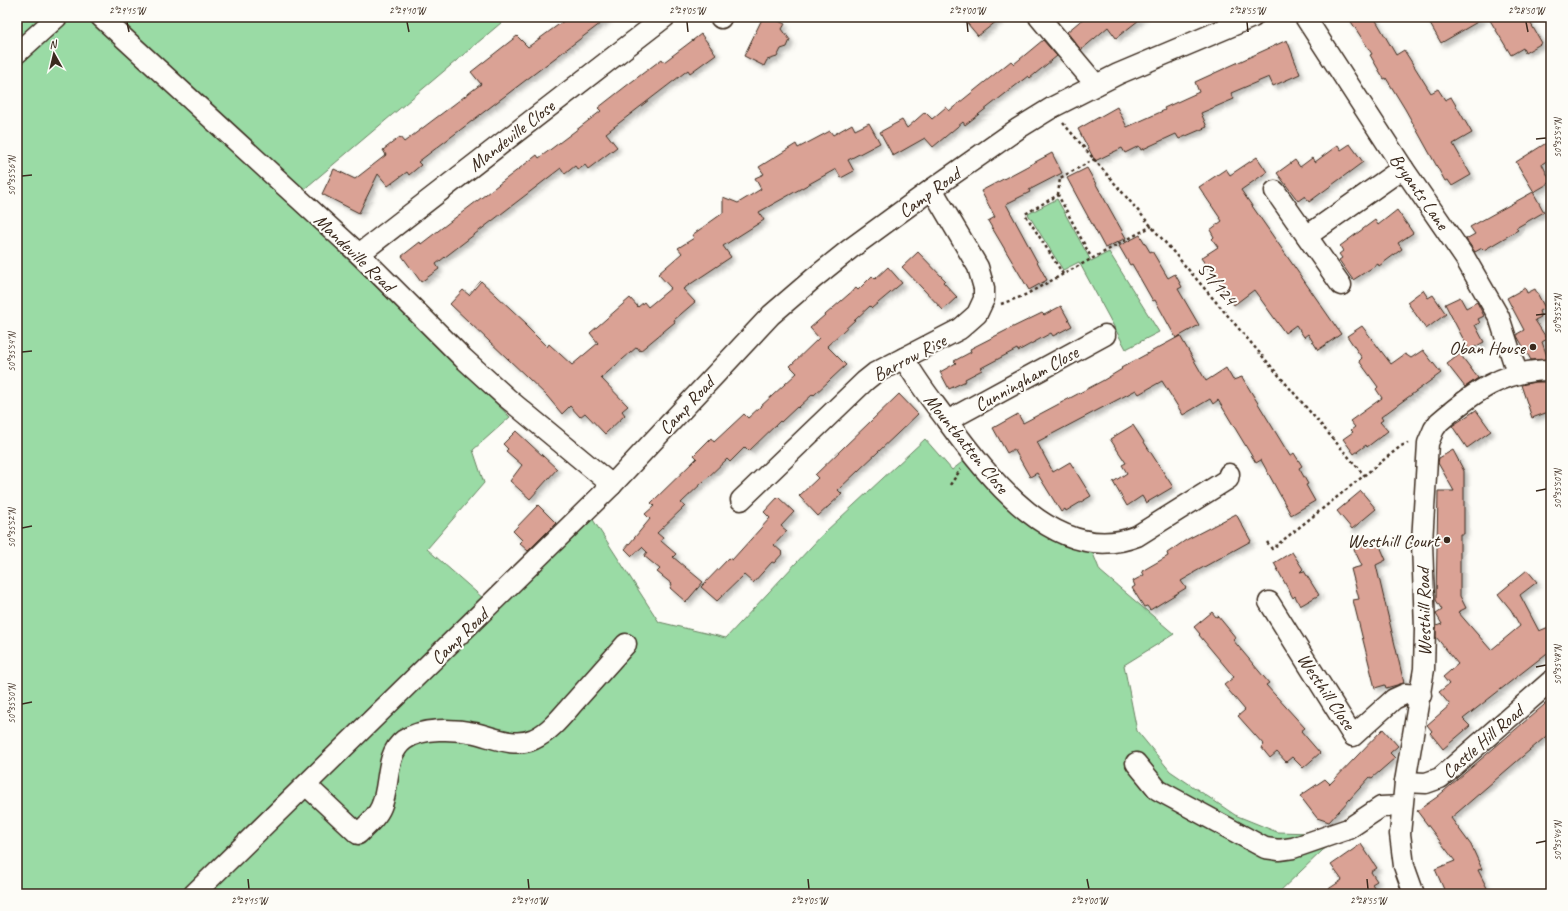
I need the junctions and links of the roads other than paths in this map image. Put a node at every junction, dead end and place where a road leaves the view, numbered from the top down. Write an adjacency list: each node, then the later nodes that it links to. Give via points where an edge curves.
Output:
1 (57, 17): 7 (street)
2 (101, 17): 13 (street, Mandeville Road)
3 (665, 17): 13 (street, Mandeville Close)
4 (1039, 17): 8 (street)
5 (1253, 17): 8 (street, Camp Road)
6 (1305, 17): 9 (street, Bryants Lane)
7 (17, 53)
8 (1096, 85): 10 (street, Camp Road, via 1019,128)
9 (1403, 168): 12 (street); 18 (street, Bryants Lane, via 1457,245 1499,317)
10 (932, 189): 16 (street, Barrow Rise, via 978,267 984,288 982,307 960,329); 21 (street, Camp Road, via 850,249 771,315)
11 (1275, 191): 12 (street)
12 (1307, 236): 14 (street)
13 (359, 254): 21 (street, Mandeville Road, via 463,358)
14 (1341, 285)
15 (1105, 335): 19 (street, Cunningham Close)
16 (904, 358): 19 (street, Mountbatten Close, via 914,377); 22 (street, Barrow Rise, via 875,373 856,388)
17 (1551, 370): 18 (street, Westhill Road)
18 (1517, 373): 26 (street, Westhill Road, via 1488,386 1445,417 1434,429 1428,443 1422,542 1426,650)
19 (947, 421): 20 (street, Mountbatten Close, via 970,453 1000,487 1048,526 1084,541 1113,543 1137,536 1228,478)
20 (1229, 474)
21 (612, 485): 29 (street, Camp Road)
22 (741, 500)
23 (1269, 602): 26 (street, Westhill Close, via 1353,736 1394,699 1406,694)
24 (626, 644): 29 (street, via 553,726 535,739 519,744 452,730 414,735 405,740 396,748 391,760 381,809 358,834)
25 (1551, 681): 28 (street, Castle Hill Road, via 1440,778 1426,783)
26 (1421, 695): 28 (street, Westhill Road)
27 (1136, 763): 30 (street, via 1158,790 1265,848 1293,848 1348,829 1381,807)
28 (1404, 782): 30 (street, Westhill Road)
29 (306, 785): 31 (street, Camp Road)
30 (1402, 806): 32 (street, Westhill Road, via 1402,855)
31 (194, 894)
32 (1414, 894)

